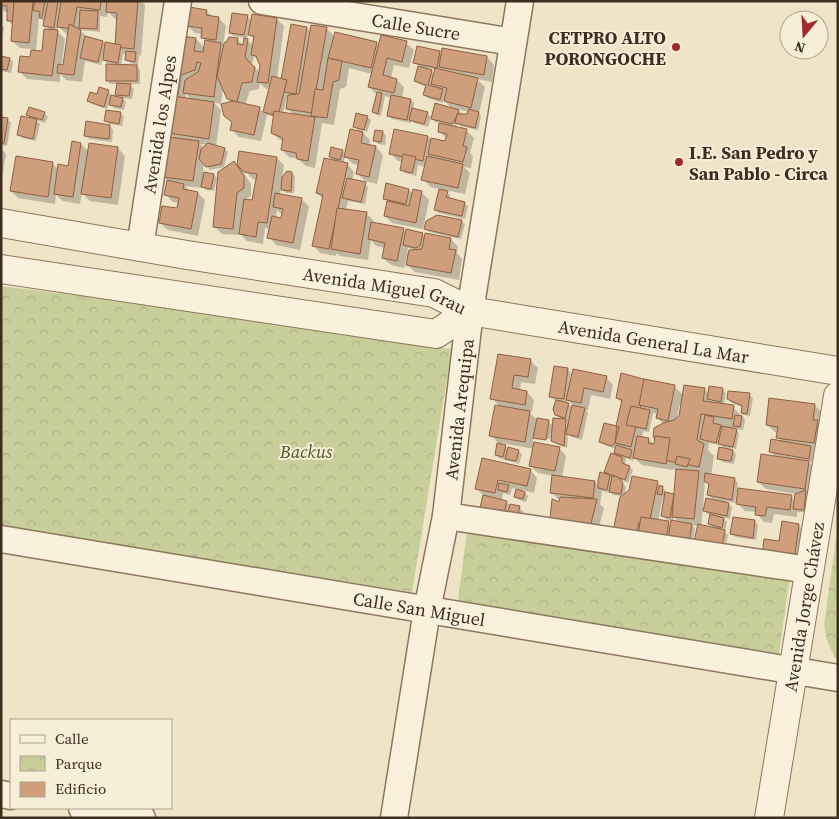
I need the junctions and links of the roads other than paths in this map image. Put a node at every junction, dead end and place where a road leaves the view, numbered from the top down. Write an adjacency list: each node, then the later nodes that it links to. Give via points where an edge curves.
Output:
1 (178, 1): 6 (street, Avenida los Alpes)
2 (262, 1): 4 (street, Calle Sucre)
3 (520, 1): 4 (street, Avenida Arequipa)
4 (513, 42): 8 (street, Avenida Arequipa)
5 (1, 223): 6 (street, Avenida Miguel Grau)
6 (140, 247): 8 (street, Avenida Miguel Grau, via 434,293)
7 (1, 269): 8 (street, Avenida Miguel Grau, via 436,334)
8 (470, 311): 9 (street, Avenida General La Mar); 11 (street, Avenida Arequipa)
9 (838, 371)
10 (838, 396): 13 (street, Avenida Jorge Chávez)
11 (446, 516): 13 (street); 14 (street, Avenida Arequipa)
12 (1, 539): 14 (street, Calle San Miguel)
13 (810, 570): 15 (street, Avenida Jorge Chávez)
14 (427, 610): 15 (street, Calle San Miguel); 19 (street, Avenida Arequipa)
15 (793, 671): 16 (street, Calle San Miguel); 20 (street, Avenida Jorge Chávez)
16 (838, 678)
17 (88, 809): 18 (street)
18 (142, 818)
19 (394, 818)
20 (769, 818)

